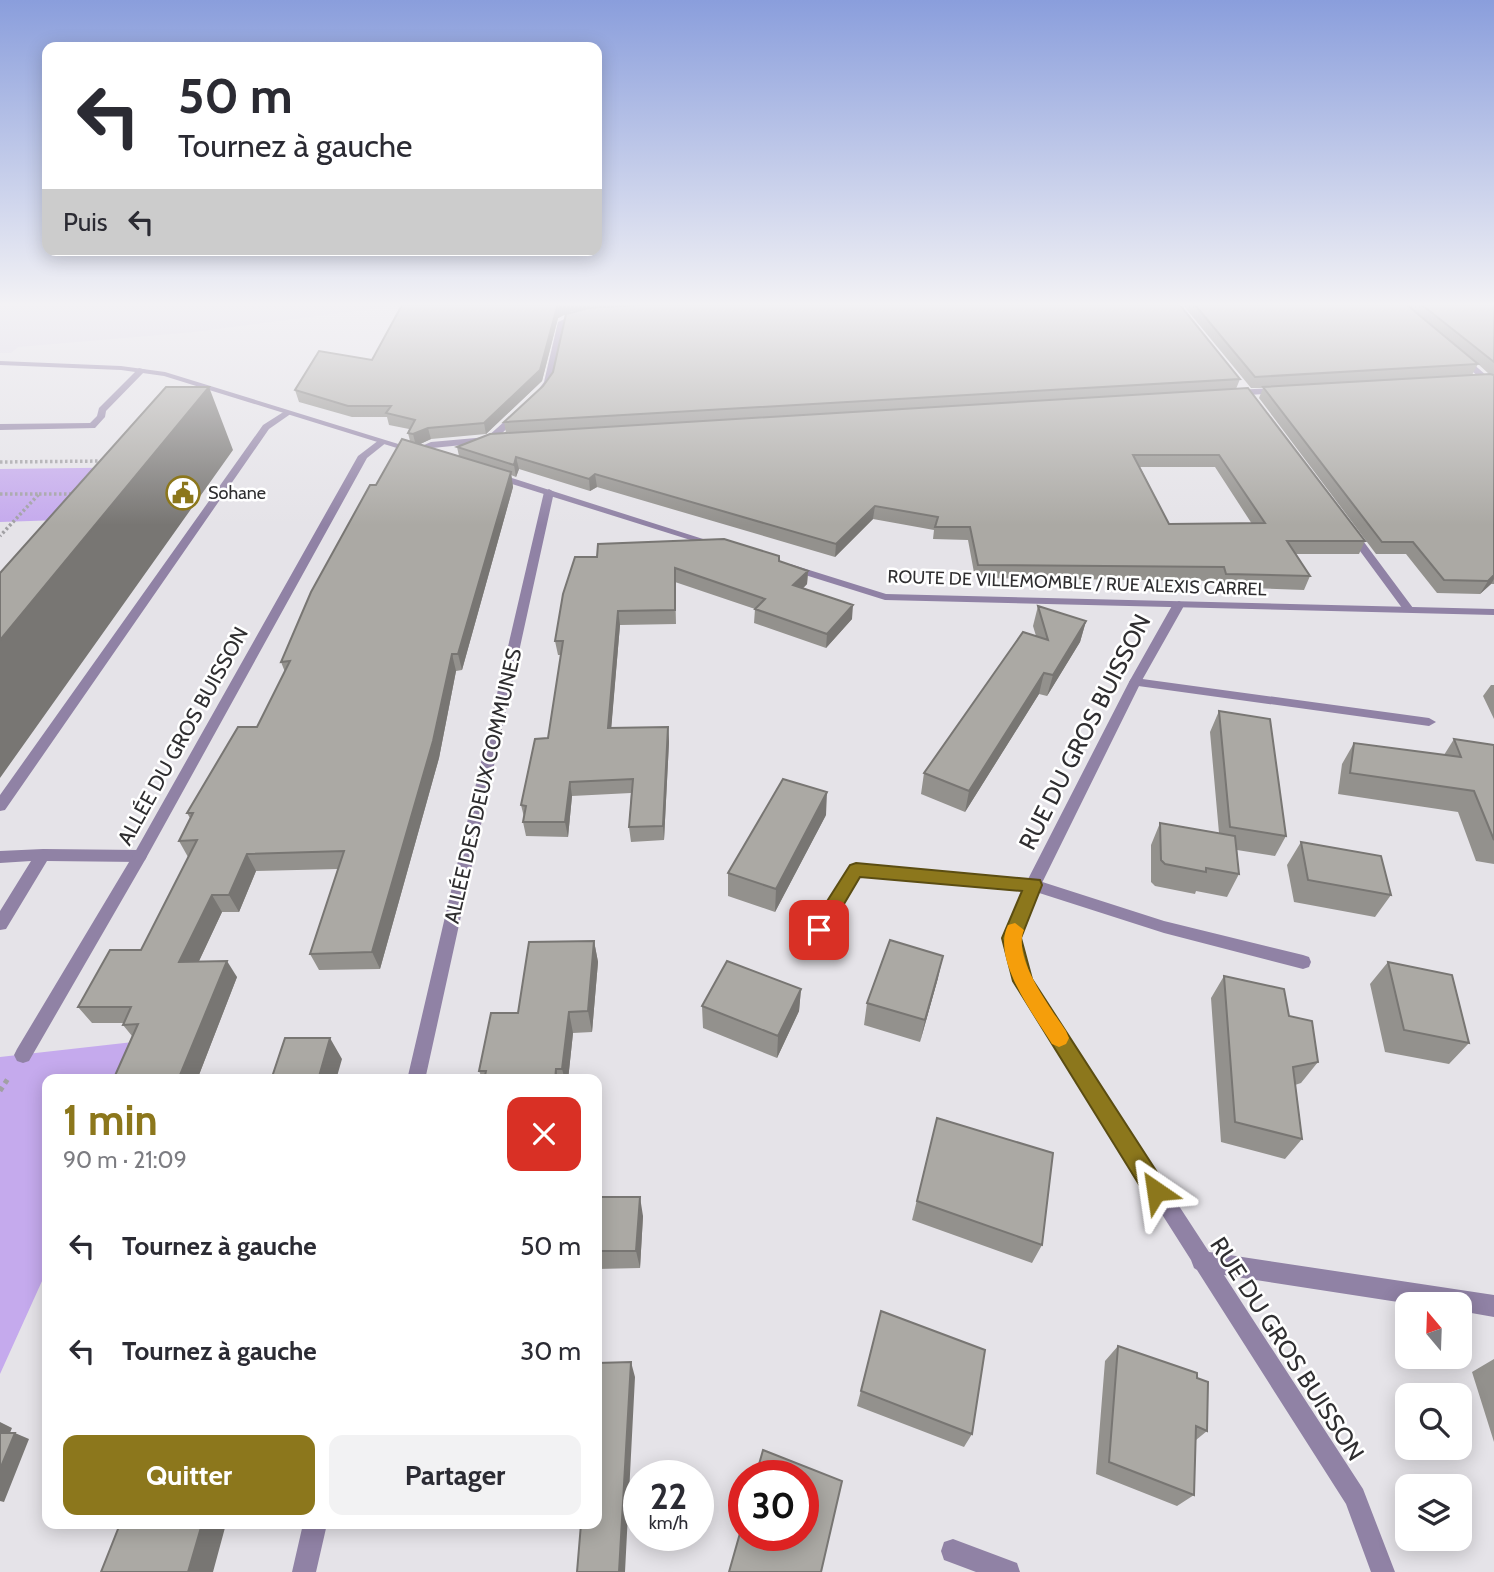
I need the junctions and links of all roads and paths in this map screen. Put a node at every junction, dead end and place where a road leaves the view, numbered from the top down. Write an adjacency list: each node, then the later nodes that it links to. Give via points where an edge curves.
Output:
1 (134, 378): 13 (street, via 92,426)
2 (179, 378): 12 (street)
3 (549, 378): 9 (street)
4 (1473, 380): 5 (street)
5 (1491, 381)
6 (1243, 388): 7 (street); 8 (street); 10 (street)
7 (1293, 390)
8 (1226, 394)
9 (532, 401)
10 (1255, 404)
11 (523, 409): 14 (street)
12 (288, 413): 16 (street); 36 (street, via 266,427)
13 (0, 427)
14 (490, 440): 15 (street); 17 (street, via 431,445); 18 (street)
15 (508, 441)
16 (382, 442): 17 (street); 38 (street, ALLÉE DU GROS BUISSON, via 363,456)
17 (415, 451): 19 (street)
18 (454, 456)
19 (433, 457)
20 (117, 461): 21 (path)
21 (0, 462)
22 (485, 473): 23 (street)
23 (549, 492): 29 (street); 45 (street, ALLÉE DES DEUX COMMUNES)
24 (0, 494): 25 (path)
25 (39, 494): 26 (path); 28 (path)
26 (77, 494)
27 (1344, 523): 32 (street)
28 (0, 536)
29 (730, 549)
30 (781, 565): 31 (street, ROUTE DE VILLEMOMBLE / RUE ALEXIS CARREL, via 885,597)
31 (1179, 604): 32 (street, ROUTE DE VILLEMOMBLE / RUE ALEXIS CARREL); 34 (street, RUE DU GROS BUISSON)
32 (1409, 610): 33 (street, ROUTE DE VILLEMOMBLE / RUE ALEXIS CARREL)
33 (1494, 612)
34 (1135, 682): 35 (street); 40 (street, RUE DU GROS BUISSON)
35 (1429, 722)
36 (0, 806)
37 (43, 855): 38 (street); 39 (street); 41 (street)
38 (140, 856): 44 (street, ALLÉE DU GROS BUISSON)
39 (0, 858)
40 (1033, 885): 42 (street, via 856,870); 43 (street, via 1164,927); 46 (street, RUE DU GROS BUISSON, via 1012,938 1023,981)
41 (0, 924)
42 (806, 951)
43 (1303, 962)
44 (23, 1055)
45 (417, 1074)
46 (1201, 1261): 47 (street); 52 (street, RUE DU GROS BUISSON, via 1354,1497)
47 (1494, 1306)
48 (314, 1529): 50 (street)
49 (953, 1551): 51 (street)
50 (304, 1572)
51 (1008, 1572)
52 (1383, 1572)

